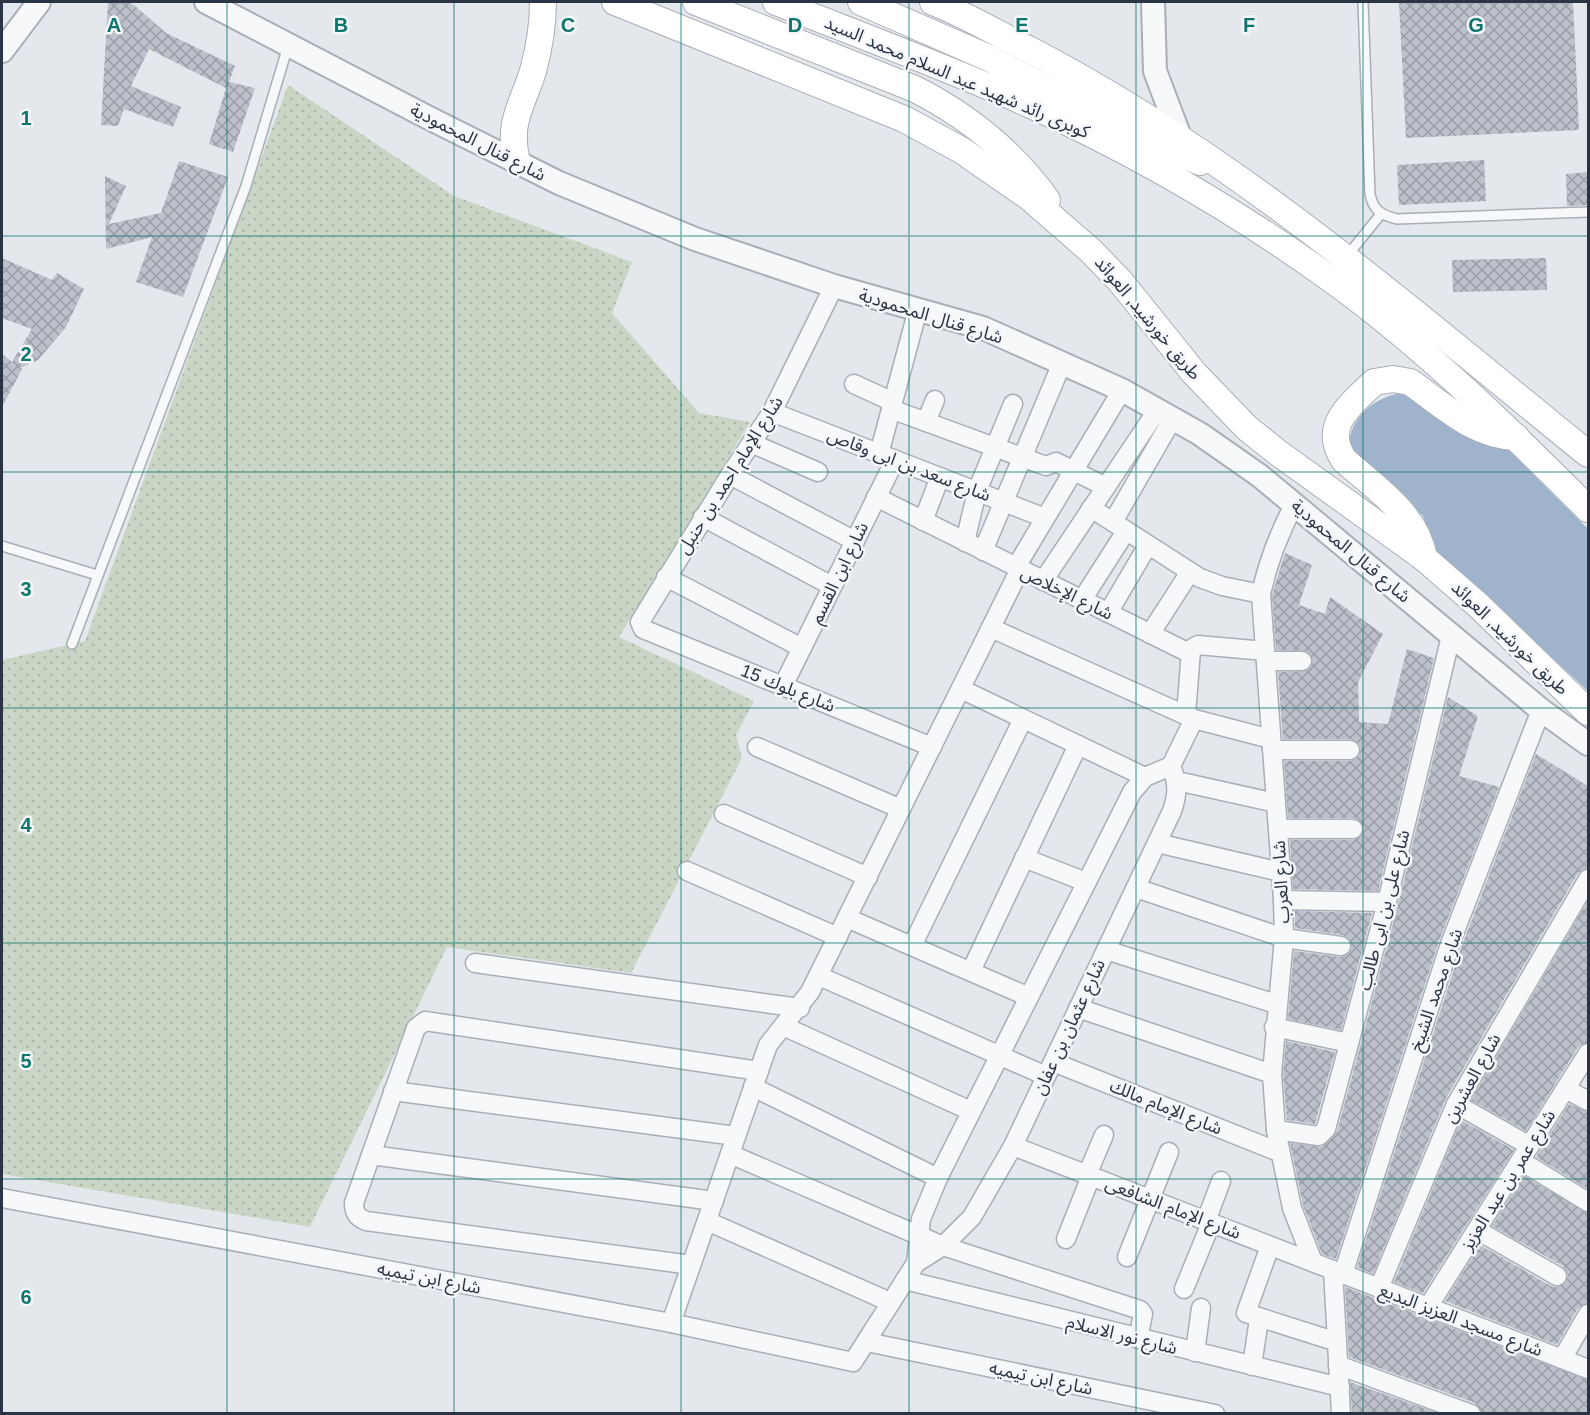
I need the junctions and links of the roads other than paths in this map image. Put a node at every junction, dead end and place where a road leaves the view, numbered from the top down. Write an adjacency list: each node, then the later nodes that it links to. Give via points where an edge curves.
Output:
1 (36, 2): 11 (street)
2 (206, 2): 12 (street, شارع قنال المحمودية)
3 (543, 2): 14 (main road, via 537,53 514,123)
4 (615, 2): 18 (main road, طريق خورشيد, العوائد, via 904,118 995,172)
5 (696, 2): 18 (main road, كوبرى رائد شهيد عبد السلام محمد السيد, via 915,89 965,117 1004,149 1035,184)
6 (776, 2): 31 (main road, كوبرى رائد شهيد عبد السلام محمد السيد, via 1034,107 1206,197 1296,255 1383,319)
7 (861, 2): 15 (main road, via 999,63 1166,150)
8 (933, 2): 13 (main road, via 1088,80)
9 (1153, 2): 13 (street, via 1155,71)
10 (1363, 2): 17 (lane, via 1370,194)
11 (5, 40)
12 (289, 45): 14 (street, شارع قنال المحمودية); 61 (lane, via 246,186)
13 (1179, 137): 15 (main road)
14 (517, 162): 20 (street, شارع قنال المحمودية, via 695,239)
15 (1224, 168): 19 (main road)
16 (1588, 212): 17 (lane, via 1397,219)
17 (1381, 213): 19 (lane)
18 (1060, 223): 58 (main road, طريق خورشيد, العوائد, via 1120,281 1194,373 1247,428)
19 (1346, 258): 34 (main road)
20 (834, 286): 21 (street, شارع قنال المحمودية); 28 (street, شارع الإمام احمد بن حنبل)
21 (918, 309): 22 (street, شارع قنال المحمودية, via 983,328); 27 (street, شارع ابن القسم)
22 (1062, 363): 24 (street, شارع قنال المحمودية); 36 (street)
23 (854, 384): 27 (street)
24 (1122, 390): 29 (street, شارع قنال المحمودية); 37 (street)
25 (935, 400): 30 (street)
26 (1013, 404): 33 (street)
27 (892, 405): 30 (street); 35 (street, شارع ابن القسم)
28 (772, 412): 32 (street, شارع الإمام احمد بن حنبل); 35 (street, شارع سعد بن ابى وقاص)
29 (1166, 413): 41 (street); 45 (street, شارع قنال المحمودية); 51 (street)
30 (926, 422): 33 (street)
31 (1516, 436): 47 (main road, كوبرى رائد شهيد عبد السلام محمد السيد); 58 (main road, via 1493,435 1472,426 1402,379 1374,382 1341,416 1336,427 1337,449 1344,460 1406,516 1418,535)
32 (751, 443): 38 (street); 39 (street, شارع الإمام احمد بن حنبل)
33 (995, 448): 36 (street); 42 (street)
34 (1588, 454)
35 (887, 457): 40 (street, شارع سعد بن ابى وقاص); 43 (street, شارع ابن القسم)
36 (1022, 458): 37 (street, via 1046,466 1056,462); 44 (street)
37 (1074, 471): 41 (street); 50 (street)
38 (818, 472)
39 (729, 475): 48 (street, شارع الإمام احمد بن حنبل); 52 (street)
40 (940, 477): 42 (street, شارع سعد بن ابى وقاص); 49 (street)
41 (1106, 487): 46 (street)
42 (977, 491): 44 (street, شارع سعد بن ابى وقاص); 53 (street)
43 (876, 497): 49 (street, شارع الإخلاص); 52 (street, شارع ابن القسم)
44 (1004, 502): 50 (street, شارع سعد بن ابى وقاص); 57 (street)
45 (1295, 503): 65 (street, شارع العرب, via 1275,542); 71 (street, شارع قنال المحمودية)
46 (1091, 508): 51 (street); 56 (street)
47 (1588, 509)
48 (703, 517): 62 (street, شارع الإمام احمد بن حنبل); 64 (street)
49 (923, 521): 53 (street, شارع الإخلاص)
50 (1042, 523): 56 (street, شارع سعد بن ابى وقاص); 59 (street)
51 (1120, 527): 54 (street); 66 (street)
52 (855, 541): 64 (street, شارع ابن القسم)
53 (965, 542): 57 (street, شارع الإخلاص)
54 (1148, 545): 60 (street); 67 (street)
55 (2, 546): 61 (lane)
56 (1066, 546): 63 (street)
57 (983, 551): 59 (street, شارع الإخلاص)
58 (1424, 558): 80 (main road, طريق خورشيد, العوائد)
59 (1018, 568): 63 (street, شارع الإخلاص); 68 (street)
60 (1190, 572): 65 (street, via 1211,583); 70 (street)
61 (97, 575): 72 (lane)
62 (666, 577): 69 (street, شارع الإمام احمد بن حنبل, via 641,618); 73 (street)
63 (1043, 581): 66 (street, شارع الإخلاص)
64 (832, 586): 73 (street, شارع ابن القسم)
65 (1261, 594): 75 (street, شارع العرب)
66 (1082, 600): 67 (street, شارع الإخلاص)
67 (1108, 613): 70 (street, شارع الإخلاص)
68 (991, 628): 78 (street); 81 (street)
69 (643, 629): 77 (street, شارع بلوك 15)
70 (1150, 634): 74 (street, شارع الإخلاص)
71 (1451, 636): 79 (street, شارع قنال المحمودية); 105 (street, شارع على بن ابى طالب)
72 (72, 644)
73 (802, 648): 77 (street, شارع ابن القسم)
74 (1191, 650): 75 (street, شارع الإخلاص, via 1198,645); 81 (street)
75 (1265, 656): 76 (street, شارع الإخلاص); 85 (street, شارع العرب)
76 (1302, 661)
77 (783, 686): 87 (street, شارع بلوك 15)
78 (961, 688): 82 (street); 87 (street)
79 (1541, 710): 83 (street, شارع قنال المحمودية); 159 (street, شارع محمد الشيخ, via 1450,944)
80 (1588, 712)
81 (1190, 717): 85 (street); 89 (street, شارع عثمان بن عفان)
82 (1023, 719): 84 (street); 109 (street)
83 (1588, 744)
84 (1077, 745): 90 (street); 97 (street)
85 (1271, 745): 88 (street); 91 (street, شارع العرب)
86 (757, 747): 92 (street)
87 (932, 747): 92 (street)
88 (1350, 750)
89 (1174, 774): 90 (street); 91 (street); 96 (street, شارع عثمان بن عفان, via 1177,797)
90 (1145, 777): 102 (street, شارع عثمان بن عفان, via 1132,792)
91 (1276, 803): 94 (street, شارع العرب)
92 (901, 809): 100 (street)
93 (724, 814): 100 (street)
94 (1278, 829): 95 (street); 99 (street, شارع العرب)
95 (1353, 829)
96 (1157, 843): 99 (street); 103 (street, شارع عثمان بن عفان)
97 (1024, 858): 102 (street); 113 (street)
98 (687, 871): 107 (street)
99 (1281, 872): 104 (street, شارع العرب)
100 (868, 877): 106 (street)
101 (1588, 879): 130 (street, شارع العشرين)
102 (1086, 882): 115 (street, شارع عثمان بن عفان)
103 (1136, 888): 108 (street); 111 (street, شارع عثمان بن عفان)
104 (1283, 900): 105 (street); 108 (street, شارع العرب)
105 (1387, 902): 121 (street, شارع على بن ابى طالب)
106 (847, 918): 107 (street); 109 (street)
107 (838, 937): 114 (street)
108 (1284, 938): 110 (street); 116 (street, شارع العرب)
109 (912, 946): 113 (street)
110 (1341, 946)
111 (1106, 950): 116 (street); 118 (street, شارع عثمان بن عفان)
112 (475, 963): 117 (street)
113 (971, 972): 115 (street)
114 (819, 976): 117 (street); 123 (street, شارع الإمام مالك)
115 (1029, 997): 123 (street, شارع عثمان بن عفان)
116 (1276, 1004): 120 (street, شارع العرب)
117 (800, 1008): 119 (street)
118 (1078, 1008): 124 (street, شارع عثمان بن عفان); 125 (street)
119 (783, 1026): 126 (street, via 768,1046); 131 (street)
120 (1274, 1027): 121 (street); 125 (street, شارع العرب)
121 (1349, 1043): 132 (street, شارع على بن ابى طالب, via 1325,1133 1318,1136)
122 (1588, 1053): 127 (street, شارع عمر بن عبد العزيز)
123 (999, 1056): 124 (street, شارع الإمام مالك); 131 (street, شارع عثمان بن عفان)
124 (1050, 1069): 135 (street, شارع عثمان بن عفان); 137 (street, شارع الإمام مالك)
125 (1272, 1074): 132 (street, شارع العرب)
126 (756, 1079): 128 (street, via 430,1021 416,1028); 134 (street); 142 (street)
127 (1566, 1089): 129 (street); 139 (street, شارع عمر بن عبد العزيز)
128 (393, 1091): 134 (street); 140 (street)
129 (1588, 1101)
130 (1456, 1104): 139 (street); 162 (street, شارع العشرين)
131 (971, 1111): 142 (street, شارع عثمان بن عفان)
132 (1276, 1130): 137 (street, شارع العرب)
133 (1104, 1135): 141 (street)
134 (736, 1136): 138 (street)
135 (1013, 1146): 141 (street, شارع الإمام الشافعى); 153 (street, شارع عثمان بن عفان, via 972,1217)
136 (1169, 1152): 145 (street)
137 (1279, 1152): 156 (street, شارع العرب, via 1292,1208)
138 (730, 1154): 146 (street); 151 (street)
139 (1525, 1154): 147 (street); 150 (street, شارع عمر بن عبد العزيز)
140 (371, 1155): 146 (street); 158 (street, via 354,1203 354,1211 366,1221)
141 (1089, 1175): 145 (street, شارع الإمام الشافعى); 152 (street)
142 (938, 1178): 151 (street, شارع عثمان بن عفان)
143 (1221, 1181): 149 (street)
144 (2, 1198): 169 (street, شارع ابن تيميه)
145 (1150, 1199): 149 (street, شارع الإمام الشافعى); 155 (street)
146 (714, 1201): 148 (street)
147 (1588, 1202)
148 (706, 1221): 158 (street); 164 (street)
149 (1208, 1222): 154 (street, شارع الإمام الشافعى); 163 (street)
150 (1477, 1230): 160 (street); 165 (street, شارع عمر بن عبد العزيز)
151 (918, 1236): 153 (street); 157 (street, شارع عثمان بن عفان)
152 (1066, 1239)
153 (944, 1246): 157 (street, شارع عثمان بن عفان); 170 (street, via 1140,1310 1143,1314)
154 (1270, 1246): 156 (street, شارع الإمام الشافعى); 168 (street, via 1246,1311)
155 (1127, 1257)
156 (1313, 1262): 159 (street, شارع الإمام الشافعى)
157 (916, 1263): 161 (street, شارع عثمان بن عفان)
158 (691, 1265): 169 (street)
159 (1338, 1272): 162 (street, شارع مسجد العزيز البديع); 172 (street)
160 (1557, 1276)
161 (905, 1280): 164 (street, شارع عثمان بن عفان); 170 (street, شارع نور الاسلام)
162 (1379, 1288): 165 (street, شارع مسجد العزيز البديع)
163 (1184, 1289)
164 (890, 1302): 171 (street, شارع عثمان بن عفان)
165 (1428, 1307): 174 (street, شارع مسجد العزيز البديع)
166 (1201, 1308): 173 (street)
167 (1588, 1314): 174 (street)
168 (1259, 1319): 172 (street); 177 (street)
169 (671, 1323): 175 (street, شارع ابن تيميه)
170 (1138, 1339): 173 (street, شارع نور الاسلام)
171 (867, 1342): 175 (street, شارع عثمان بن عفان); 180 (street, شارع ابن تيميه)
172 (1337, 1342): 176 (street)
173 (1195, 1352): 177 (street, شارع نور الاسلام)
174 (1562, 1359): 178 (street, شارع مسجد العزيز البديع)
175 (854, 1362)
176 (1338, 1365): 179 (street); 182 (street)
177 (1252, 1366): 179 (street, شارع نور الاسلام)
178 (1588, 1370)
179 (1340, 1387): 181 (street)
180 (1215, 1413)
181 (1341, 1413)
182 (1471, 1413)

